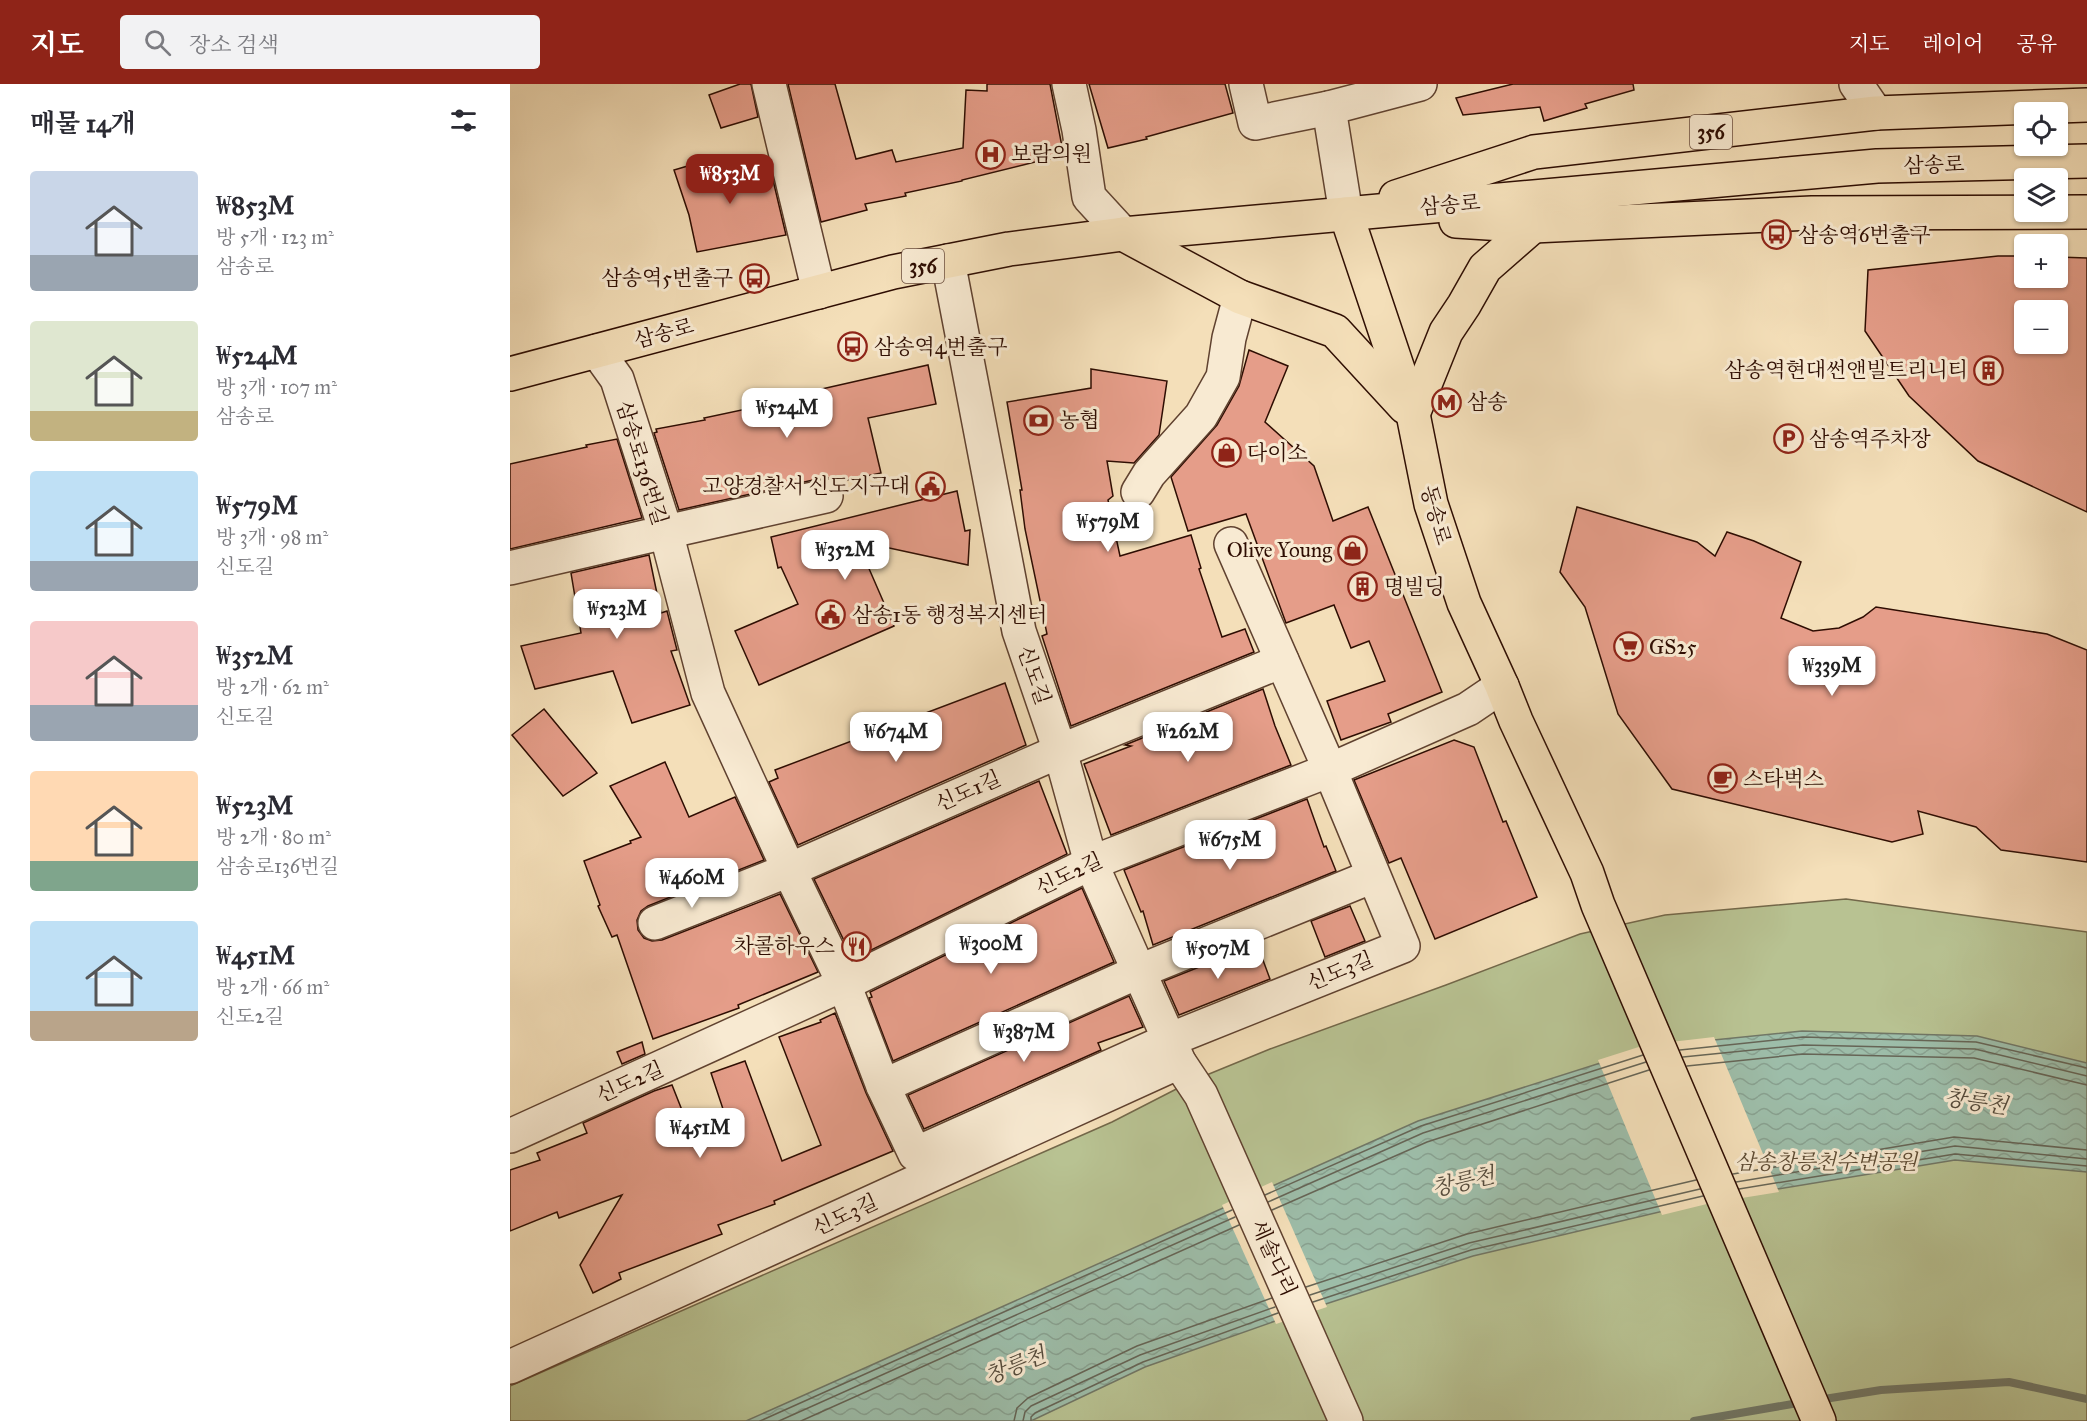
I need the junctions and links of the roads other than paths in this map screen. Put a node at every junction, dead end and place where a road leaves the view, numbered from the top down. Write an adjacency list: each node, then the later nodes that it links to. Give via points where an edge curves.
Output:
1 (769, 84): 16 (street)
2 (1069, 84): 14 (street, via 1089,197)
3 (1246, 84): 8 (street, via 1255,123)
4 (1420, 84): 6 (street)
5 (1856, 84): 9 (street)
6 (1376, 89): 8 (street)
7 (2087, 105): 9 (main road, 356)
8 (1329, 108): 12 (street)
9 (1876, 113): 12 (main road, 356, via 1534,152)
10 (2087, 161): 12 (main road, 삼송로, via 1877,166)
11 (2087, 212): 13 (main road, 356, via 1812,213)
12 (1346, 214): 13 (main road, 356); 14 (main road, 삼송로 / 356); 20 (main road, 동송로)
13 (1533, 226): 20 (main road, via 1485,268 1446,332)
14 (1123, 234): 15 (main road, 삼송로 / 356); 17 (main road)
15 (948, 261): 16 (main road, 삼송로 / 356); 28 (street, 신도길, via 1019,632)
16 (819, 292): 18 (main road, 삼송로 / 356)
17 (1240, 297): 20 (main road, via 1335,331); 21 (street, via 1223,377 1201,416 1149,474)
18 (597, 351): 19 (main road, 삼송로 / 356); 23 (street, 삼송로136번길, via 617,379)
19 (510, 374)
20 (1413, 414): 27 (main road, 동송로, via 1431,504 1464,603)
21 (1138, 492)
22 (826, 496): 23 (street)
23 (666, 532): 25 (street, 삼송로136번길); 31 (street, via 708,693)
24 (1231, 544): 26 (street)
25 (510, 568)
26 (1282, 661): 28 (street, 신도1길); 29 (street)
27 (1502, 686): 29 (street, 신도2길, via 1468,709); 42 (main road, 동송로, via 1587,873)
28 (1060, 751): 30 (street, 신도길); 31 (street, 신도1길)
29 (1330, 770): 30 (street, 신도2길); 32 (street)
30 (1091, 863): 34 (street, 신도길); 35 (street, 신도2길)
31 (789, 870): 33 (street, 신도1길); 35 (street)
32 (1373, 876): 34 (street); 36 (street, 신도3길, via 1403,945)
33 (655, 923)
34 (1140, 971): 36 (street, 신도길); 37 (street)
35 (844, 984): 37 (street); 39 (street, 신도2길)
36 (1174, 1051): 37 (street, 신도3길, via 915,1154); 38 (street, 신도길); 40 (street, 신도3길)
37 (883, 1086)
38 (1202, 1095): 41 (street, 세솔다리)
39 (510, 1137)
40 (510, 1367)
41 (1346, 1421)
42 (1819, 1421)

